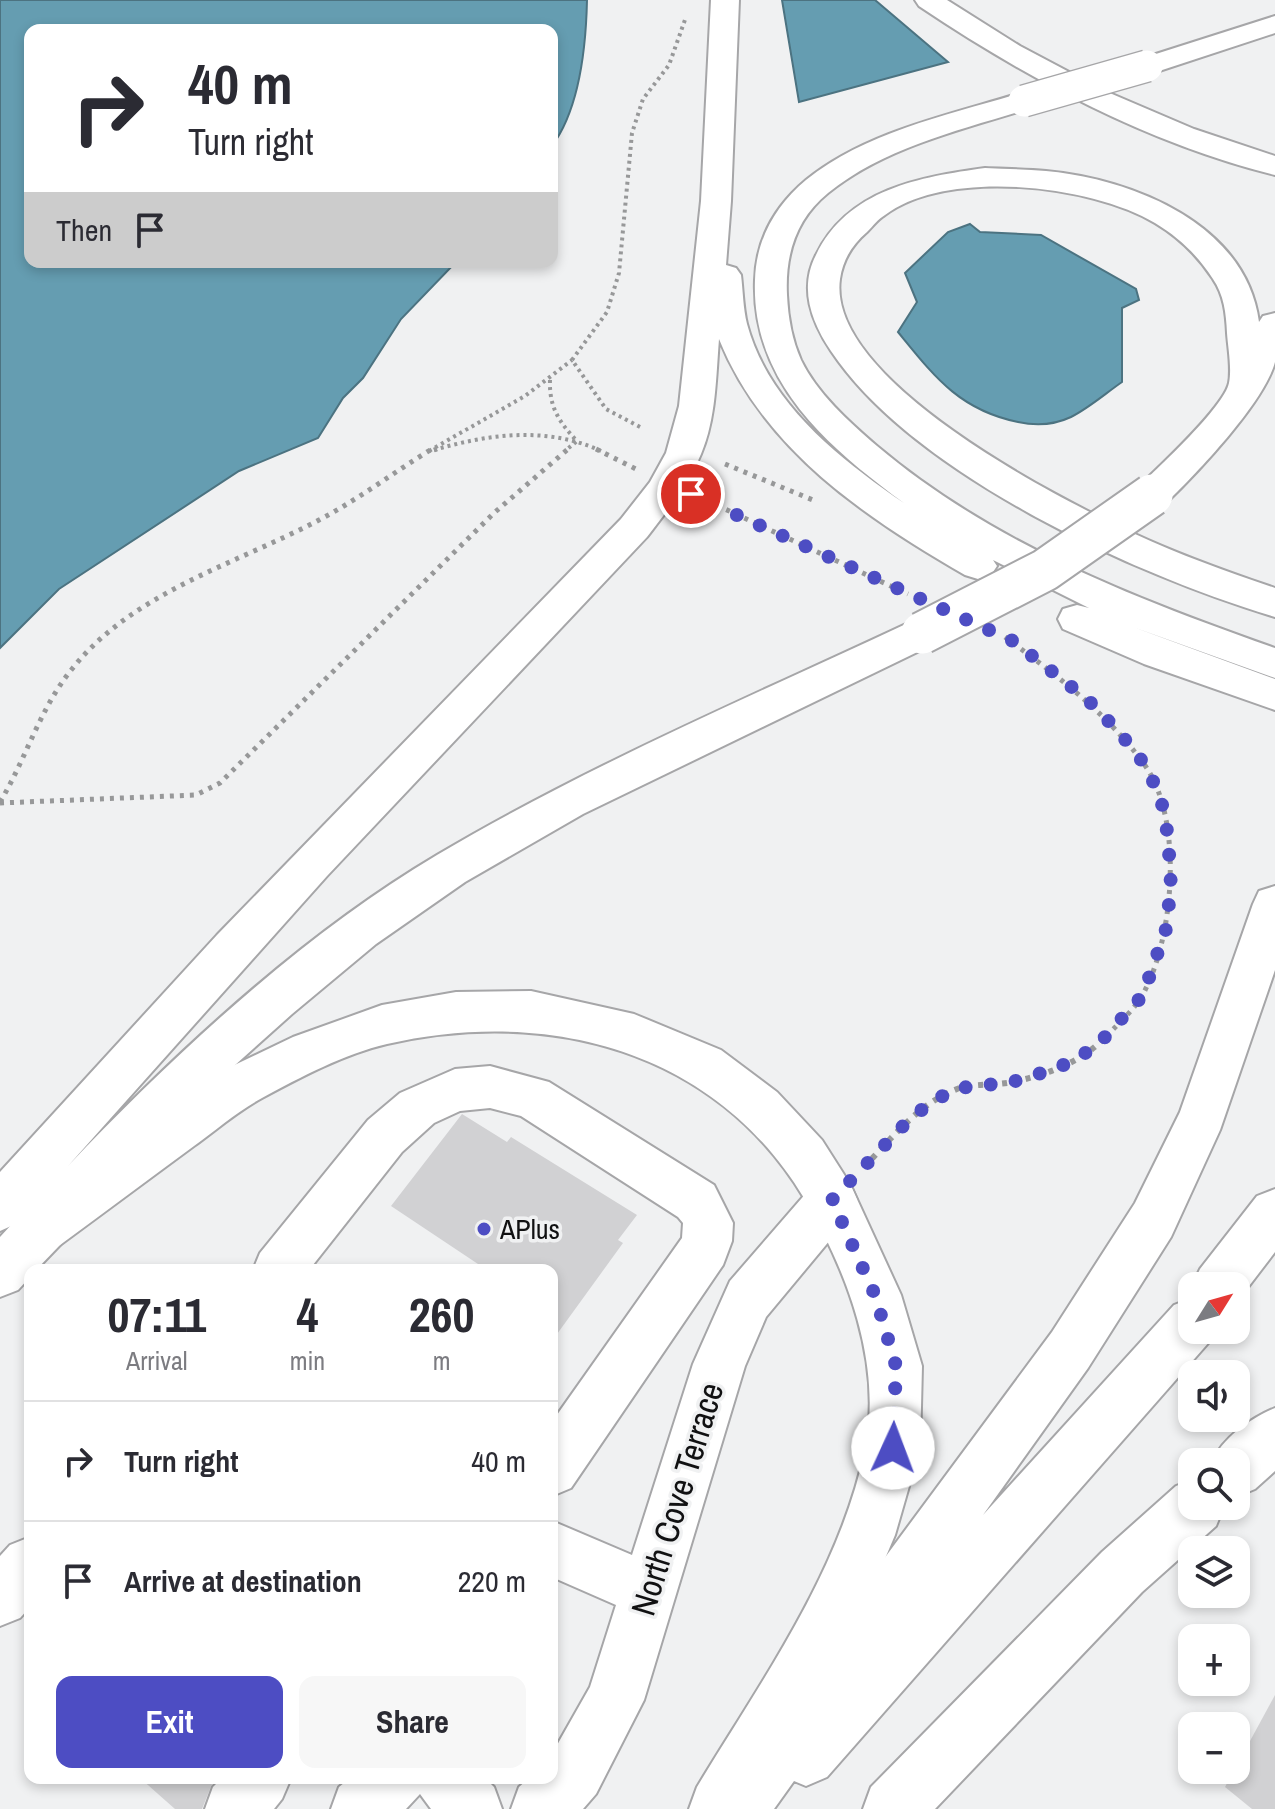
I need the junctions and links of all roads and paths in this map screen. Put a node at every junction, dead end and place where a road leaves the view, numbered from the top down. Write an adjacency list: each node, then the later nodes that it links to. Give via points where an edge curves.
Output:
1 (725, 0): 6 (main road)
2 (929, 0): 5 (main road, via 1058,79 1141,117)
3 (689, 6): 8 (path, via 669,65 643,99 632,133 619,273 607,312)
4 (1275, 24): 19 (main road, bridge, via 877,152 830,178 796,207 774,244 770,281 773,327 788,366 821,413 878,466 1001,546 1094,595)
5 (1275, 166)
6 (716, 201): 20 (main road, via 732,329 751,373 785,421 846,479 910,527 1071,616 1158,654); 25 (main road, via 696,406 684,453 664,489 634,528 118,1071)
7 (1275, 323): 10 (main road)
8 (572, 360): 9 (path); 11 (path, via 606,409)
9 (550, 380): 12 (path, via 549,402); 13 (path)
10 (1246, 385): 16 (main road, via 1236,289 1217,257 1152,210 1105,190 1009,176 954,179 878,205 848,228 830,255 823,290 833,329 859,367 957,452 1123,544); 17 (main road, bridge, via 1224,420 1152,495 1045,570)
11 (640, 427)
12 (577, 441): 13 (path, via 514,435); 14 (path); 21 (path, via 494,513 220,783 196,795)
13 (426, 453): 21 (path, via 302,530 178,585 126,618 87,652 50,698)
14 (637, 470)
15 (691, 494): 17 (path)
16 (1275, 603)
17 (920, 616): 25 (main road, via 450,869 360,931)
18 (1000, 635): 23 (path, via 1087,699 1146,766 1161,799 1168,836 1171,886 1166,929 1143,995 1096,1047 1058,1068 1012,1082 960,1088 932,1101)
19 (1275, 663)
20 (1275, 695)
21 (0, 803)
22 (1275, 904): 48 (main road, via 1203,1115 1153,1220 1070,1350)
23 (832, 1200): 25 (main road, via 805,1156 760,1107 704,1065 618,1028 531,1011 456,1012 382,1025 310,1052 241,1085); 38 (main road, North Cove Terrace, via 748,1299 719,1364); 47 (main road, via 875,1295 896,1366 893,1448 867,1535 834,1612)
24 (1275, 1212): 28 (main road)
25 (21, 1218): 30 (main road)
26 (1275, 1233): 29 (main road)
27 (295, 1264): 33 (main road, via 385,1136 417,1108 455,1090 490,1087 532,1097 696,1201 707,1214 705,1248)
28 (1229, 1272)
29 (1239, 1272)
30 (0, 1273)
31 (1178, 1338): 49 (main road)
32 (1275, 1435): 34 (main road)
33 (558, 1451)
34 (1250, 1457)
35 (1180, 1520): 50 (main road, via 1122,1572)
36 (558, 1552): 38 (main road)
37 (24, 1572): 39 (main road)
38 (649, 1591): 46 (main road, North Cove Terrace, via 615,1700 575,1773)
39 (0, 1598)
40 (256, 1784): 43 (main road)
41 (389, 1784): 44 (main road)
42 (449, 1784): 45 (main road)
43 (235, 1809)
44 (361, 1809)
45 (472, 1809)
46 (541, 1809)
47 (719, 1809)
48 (737, 1809)
49 (759, 1809)
50 (893, 1809)

